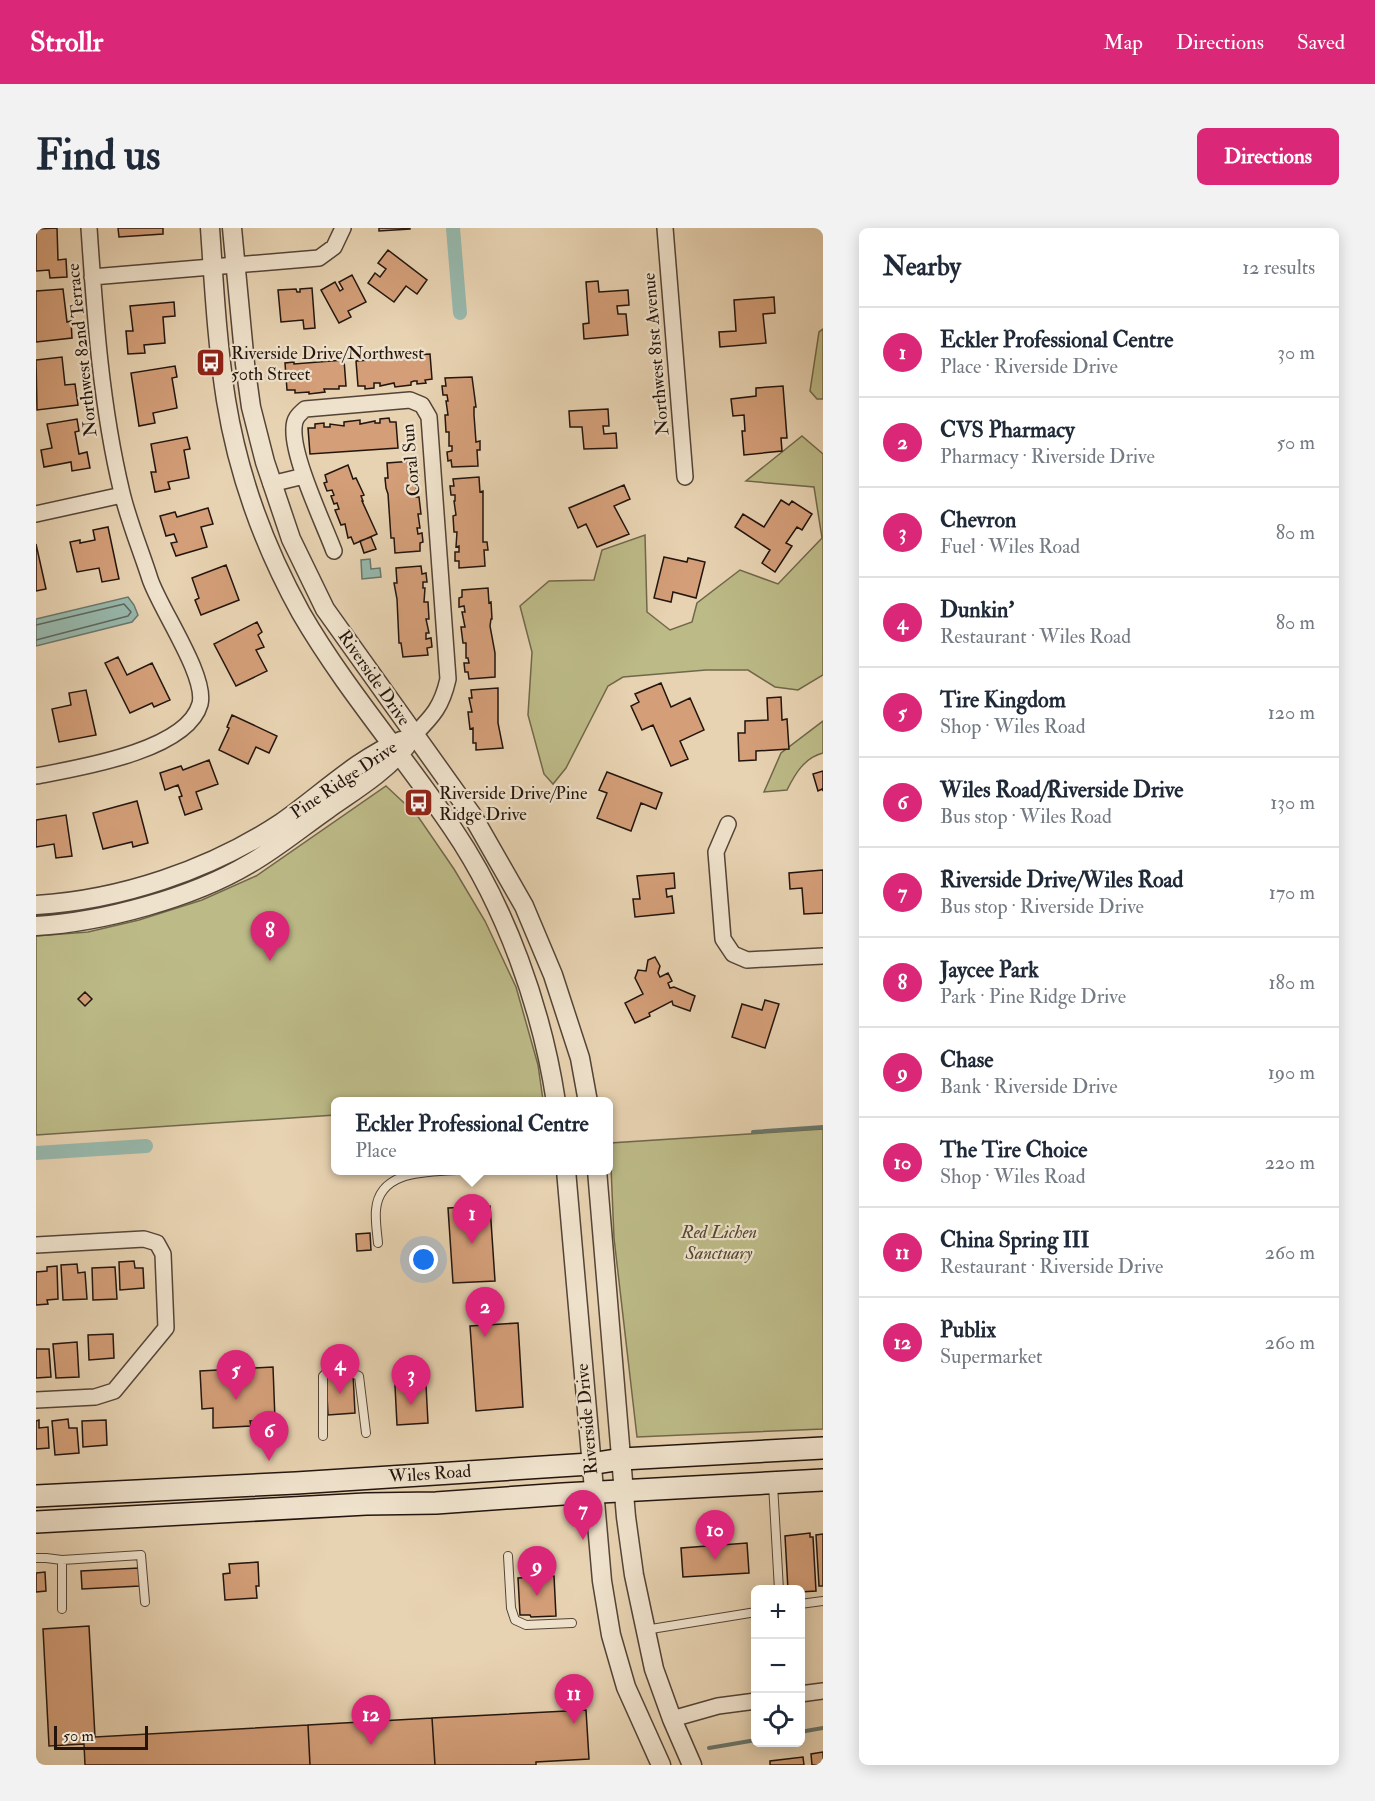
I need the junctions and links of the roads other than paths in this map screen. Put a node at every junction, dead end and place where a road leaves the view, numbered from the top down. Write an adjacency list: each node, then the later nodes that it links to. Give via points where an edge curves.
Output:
1 (89, 228): 8 (street, Northwest 82nd Terrace)
2 (210, 228): 7 (street, Riverside Drive)
3 (232, 228): 6 (street, Riverside Drive)
4 (343, 228): 6 (street, via 334,247 319,258)
5 (665, 228): 10 (street, Northwest 81st Avenue)
6 (236, 266): 7 (street); 11 (street, Riverside Drive, via 244,364)
7 (213, 268): 8 (street); 16 (street, Riverside Drive, via 226,402 255,509 301,612)
8 (92, 277): 12 (street, Northwest 82nd Terrace, via 105,410)
9 (304, 476): 11 (street); 14 (street, Coral Sun); 15 (street, Coral Sun, via 293,427 296,417 305,410 410,400 422,405 429,417 448,680 435,714)
10 (685, 477)
11 (271, 484): 15 (street, Riverside Drive, via 291,539 325,609)
12 (122, 495): 13 (street); 17 (street, Northwest 82nd Terrace, via 151,583 199,680 200,703 190,723 165,739 123,757)
13 (36, 514)
14 (334, 551)
15 (414, 735): 16 (street, Pine Ridge Drive); 23 (street, Riverside Drive, via 472,814 524,906 554,975 580,1058)
16 (395, 750): 19 (street, Pine Ridge Drive, via 365,761 281,823 225,855 126,891); 20 (street, Pine Ridge Drive, via 379,773 249,864 161,901 68,924); 22 (street, Riverside Drive, via 453,829 499,913 528,983 550,1060)
17 (36, 776)
18 (728, 824): 21 (street, via 716,852 723,939 734,954 747,960)
19 (36, 905)
20 (36, 926)
21 (823, 956)
22 (555, 1097)
23 (587, 1097)
24 (408, 1175): 27 (lane, via 387,1185 380,1194 376,1209)
25 (566, 1175): 34 (street, Riverside Drive)
26 (597, 1175): 33 (street, Riverside Drive)
27 (378, 1243)
28 (36, 1245): 29 (street, via 144,1239 157,1243 163,1254 167,1313 166,1328 114,1391 95,1397)
29 (36, 1400)
30 (366, 1434): 31 (lane, via 359,1376 339,1368 322,1376)
31 (323, 1436)
32 (823, 1448): 33 (main road, Wiles Road)
33 (622, 1460): 34 (main road, Wiles Road); 37 (street, Riverside Drive)
34 (590, 1464): 38 (street, Riverside Drive); 39 (main road, Wiles Road)
35 (823, 1480): 36 (main road, Wiles Road)
36 (773, 1482): 37 (main road, Wiles Road); 44 (lane)
37 (624, 1491): 38 (main road, Wiles Road); 51 (street, Riverside Drive)
38 (593, 1492): 40 (main road, Wiles Road); 56 (street, Riverside Drive, via 611,1635 626,1687)
39 (36, 1496)
40 (36, 1522)
41 (508, 1556): 50 (lane, via 514,1620 526,1625)
42 (36, 1558): 43 (lane)
43 (62, 1560): 46 (lane, via 141,1555); 48 (lane)
44 (779, 1585)
45 (823, 1601): 47 (lane)
46 (145, 1602)
47 (805, 1603)
48 (63, 1609)
49 (751, 1613): 51 (lane)
50 (572, 1623)
51 (645, 1630): 55 (street, Riverside Drive)
52 (823, 1691): 53 (street)
53 (805, 1693)
54 (751, 1702): 55 (street)
55 (672, 1719): 57 (street, Riverside Drive)
56 (661, 1765)
57 (692, 1765)

